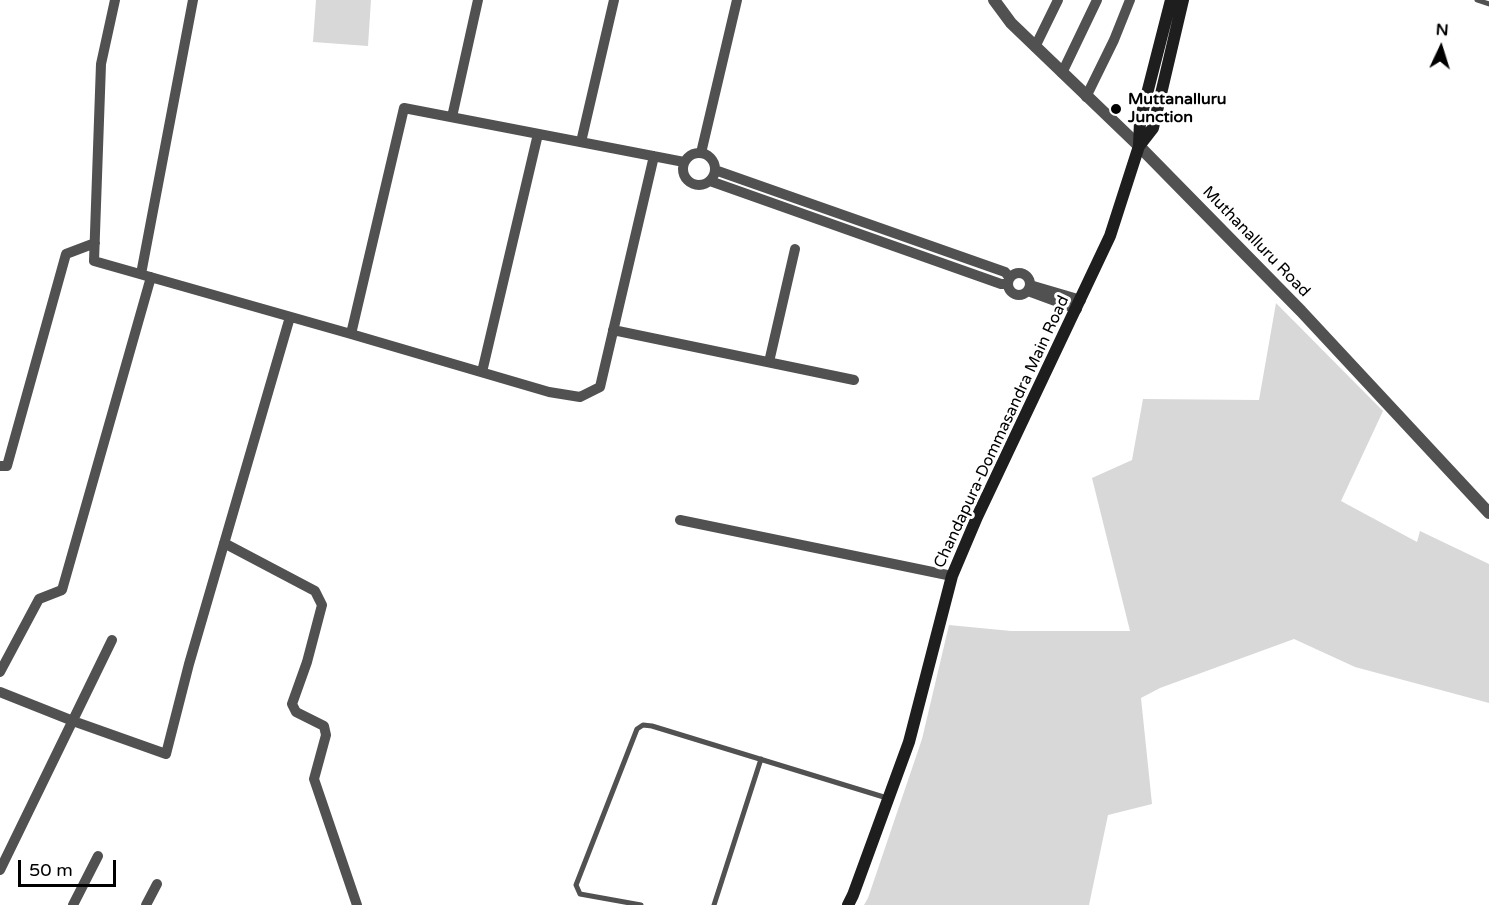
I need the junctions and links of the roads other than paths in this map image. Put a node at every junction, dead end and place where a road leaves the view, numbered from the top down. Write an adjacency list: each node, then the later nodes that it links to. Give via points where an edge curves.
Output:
1 (115, 0): 26 (street, via 101,64)
2 (194, 0): 28 (street)
3 (478, 0): 17 (street)
4 (614, 0): 19 (street)
5 (737, 0): 21 (street)
6 (994, 0): 14 (street, Muthanalluru Road)
7 (1058, 0): 14 (street)
8 (1097, 0): 15 (street)
9 (1130, 0): 16 (street)
10 (1171, 0): 20 (main road, Chandapura-Dommasandra Main Road, via 1140,122)
11 (1183, 0): 20 (main road, Chandapura-Dommasandra Main Road, via 1153,128)
12 (1477, 0): 13 (lane)
13 (1489, 4)
14 (1035, 47): 15 (street, Muthanalluru Road)
15 (1062, 73): 16 (street, Muthanalluru Road)
16 (1086, 96): 20 (street, Muthanalluru Road)
17 (452, 117): 18 (street); 34 (street, via 404,108)
18 (538, 134): 19 (street); 36 (street)
19 (581, 142): 22 (street)
20 (1138, 146): 31 (main road, Chandapura-Dommasandra Main Road, via 1110,236); 39 (street, Muthanalluru Road, via 1301,311)
21 (701, 153): 23 (street, via 694,153); 24 (street, via 714,162)
22 (654, 156): 23 (street); 33 (street)
23 (684, 162): 25 (street, via 684,175 692,184)
24 (715, 170): 25 (street); 29 (street, via 1005,272)
25 (710, 181): 29 (street, via 1001,284)
26 (95, 243): 28 (street, via 94,261); 38 (street, via 66,254 7,466)
27 (795, 249): 35 (street)
28 (146, 276): 32 (street); 44 (street, via 62,590 39,599)
29 (1009, 281): 30 (street, via 1015,295 1022,295); 30 (street, via 1020,273 1029,279)
30 (1029, 288): 31 (street)
31 (1079, 304): 42 (main road, Chandapura-Dommasandra Main Road)
32 (290, 316): 34 (street); 41 (street)
33 (613, 330): 35 (street); 36 (street, via 600,387 580,397)
34 (351, 334): 36 (street)
35 (770, 362): 37 (street)
36 (482, 372)
37 (854, 380)
38 (0, 466)
39 (1489, 513)
40 (680, 520): 42 (street)
41 (224, 543): 46 (street, via 166,754); 54 (street, via 315,591 322,605 292,705 296,712 324,726 326,735 314,779)
42 (952, 576): 48 (main road, Chandapura-Dommasandra Main Road, via 909,742)
43 (112, 639): 46 (street)
44 (0, 672)
45 (0, 692): 46 (street)
46 (72, 721): 50 (street)
47 (761, 759): 48 (lane); 55 (lane, via 652,726 638,729 576,885 580,894); 56 (lane)
48 (888, 799): 57 (main road, Chandapura-Dommasandra Main Road)
49 (98, 856): 52 (street)
50 (0, 870)
51 (157, 884): 53 (street)
52 (73, 905)
53 (146, 905)
54 (357, 905)
55 (641, 905)
56 (714, 905)
57 (848, 905)

